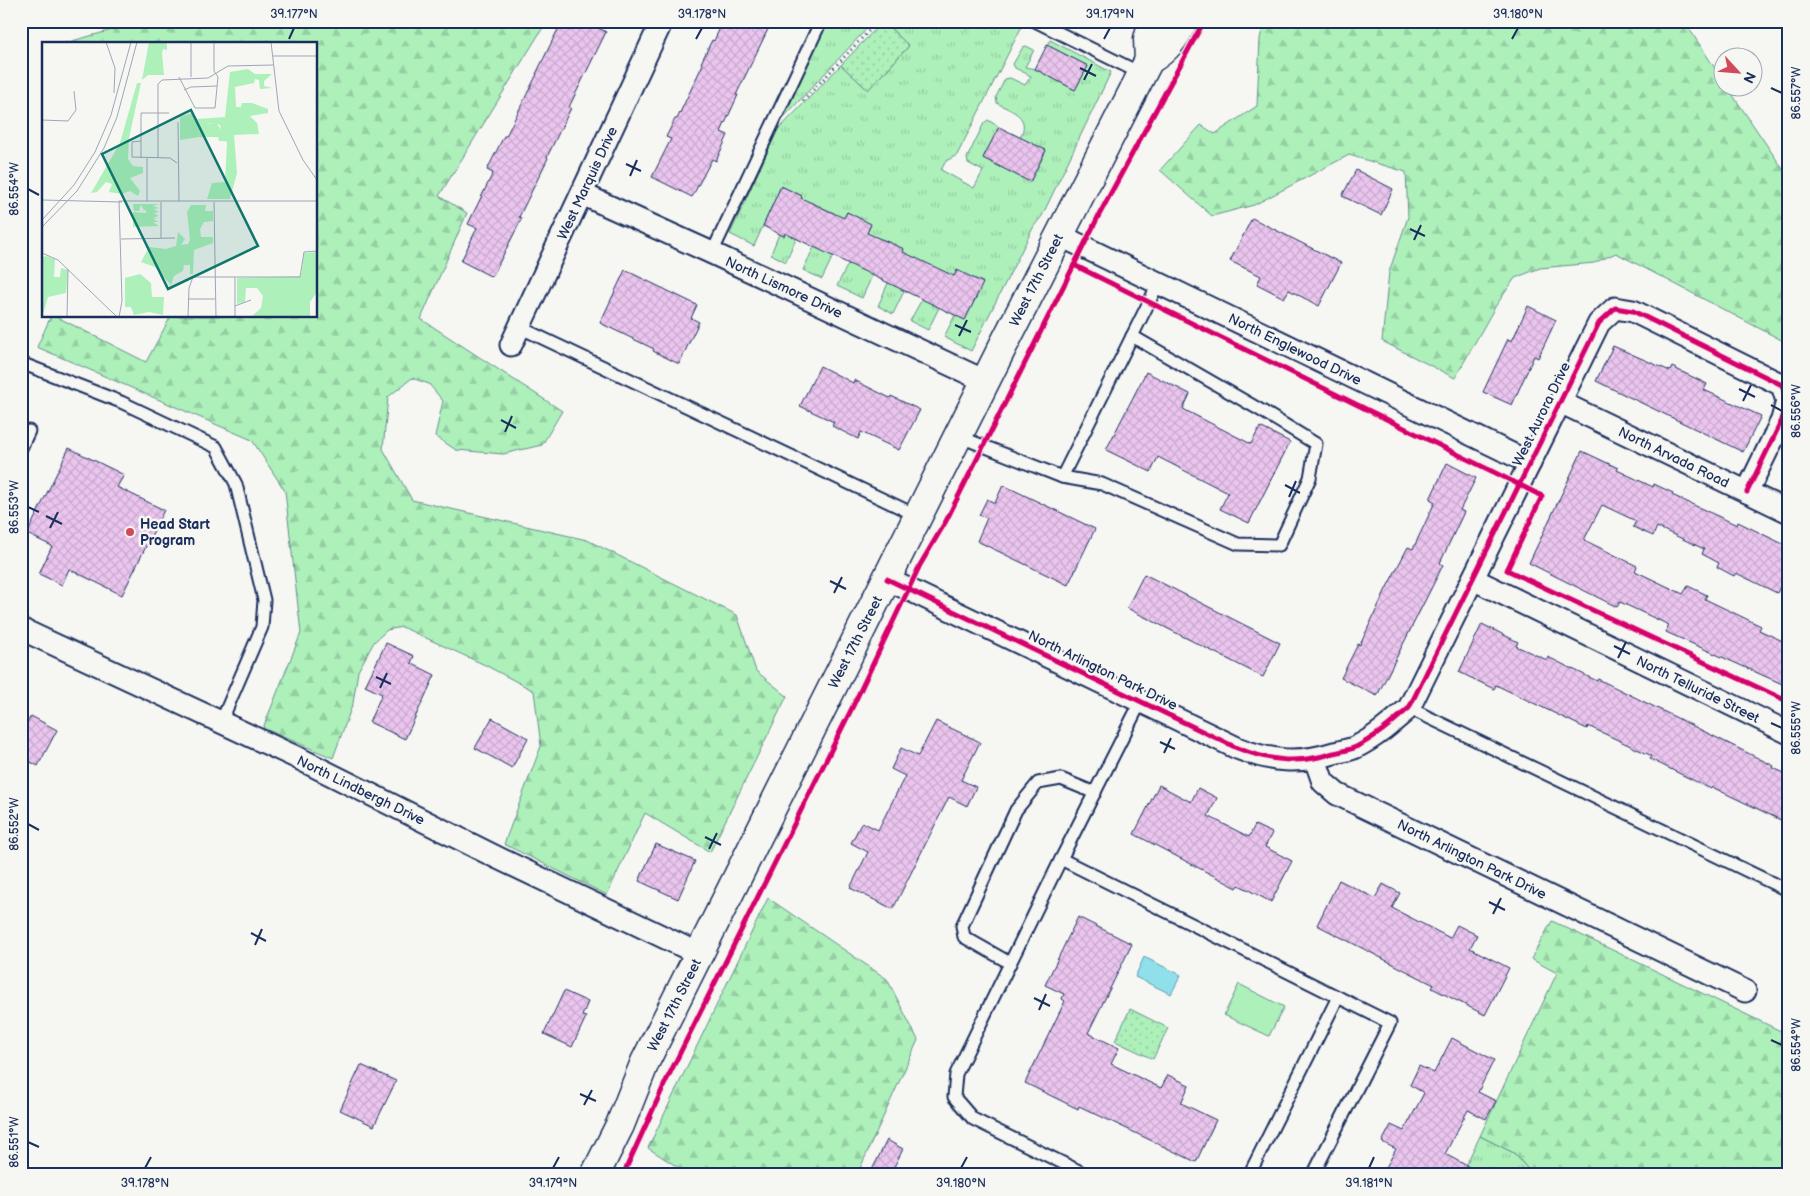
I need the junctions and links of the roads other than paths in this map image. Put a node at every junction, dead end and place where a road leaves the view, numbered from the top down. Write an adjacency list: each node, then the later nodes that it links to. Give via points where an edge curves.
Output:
1 (662, 21): 7 (street, West Marquis Drive)
2 (821, 21): 9 (lane)
3 (1035, 21): 6 (lane)
4 (1153, 21): 6 (main road, West 17th Street)
5 (1184, 21): 6 (main road, West 17th Street, via 1173,41)
6 (1145, 67): 8 (main road, West 17th Street)
7 (582, 194): 9 (street, North Lismore Drive); 11 (street, West Marquis Drive)
8 (1059, 235): 10 (street, North Englewood Drive); 14 (main road, West 17th Street)
9 (712, 253): 14 (street, North Lismore Drive)
10 (1159, 282): 12 (lane); 19 (street, North Englewood Drive)
11 (515, 336): 23 (lane)
12 (1132, 336): 20 (lane); 20 (lane, via 1316,444 1310,478 1279,545 1238,544 1102,484)
13 (21, 363): 29 (lane, via 122,402 216,447 236,484 264,600 262,627)
14 (985, 381): 17 (main road, West 17th Street)
15 (1560, 402): 19 (street, West Aurora Drive); 21 (street, North Arvada Road); 21 (street, West Aurora Drive, via 1599,323 1615,308 1633,311 1782,385 1787,401 1782,420)
16 (29, 431): 18 (lane)
17 (958, 436): 20 (lane); 23 (main road, West 17th Street)
18 (21, 448)
19 (1530, 463): 25 (street, West Aurora Drive)
20 (1062, 477)
21 (1748, 492): 22 (street, North Arvada Road)
22 (1789, 512)
23 (918, 516): 24 (main road, West 17th Street)
24 (887, 579): 27 (street, North Arlington Park Drive); 35 (main road, West 17th Street)
25 (1473, 580): 28 (street, West Aurora Drive); 30 (street, North Telluride Street)
26 (21, 629): 29 (street, North Lindbergh Drive)
27 (1142, 701): 31 (street, North Arlington Park Drive, via 1256,756 1274,760); 32 (lane)
28 (1409, 708): 31 (street, West Aurora Drive, via 1356,747); 34 (lane)
29 (221, 722): 35 (street, North Lindbergh Drive)
30 (1789, 733)
31 (1315, 759): 37 (street, North Arlington Park Drive, via 1323,782 1337,794)
32 (1095, 793): 33 (lane); 36 (lane, via 1060,779 1038,784 1016,810 962,926 964,938)
33 (1061, 859): 36 (lane); 38 (lane)
34 (1789, 891)
35 (700, 954): 39 (main road, West 17th Street, via 645,1062)
36 (1010, 963): 40 (lane, via 956,1074 954,1097 973,1119)
37 (1745, 991)
38 (1338, 997): 41 (lane); 42 (lane, via 1390,1023)
39 (595, 1175)
40 (1087, 1175)
41 (1249, 1175)
42 (1312, 1175)

